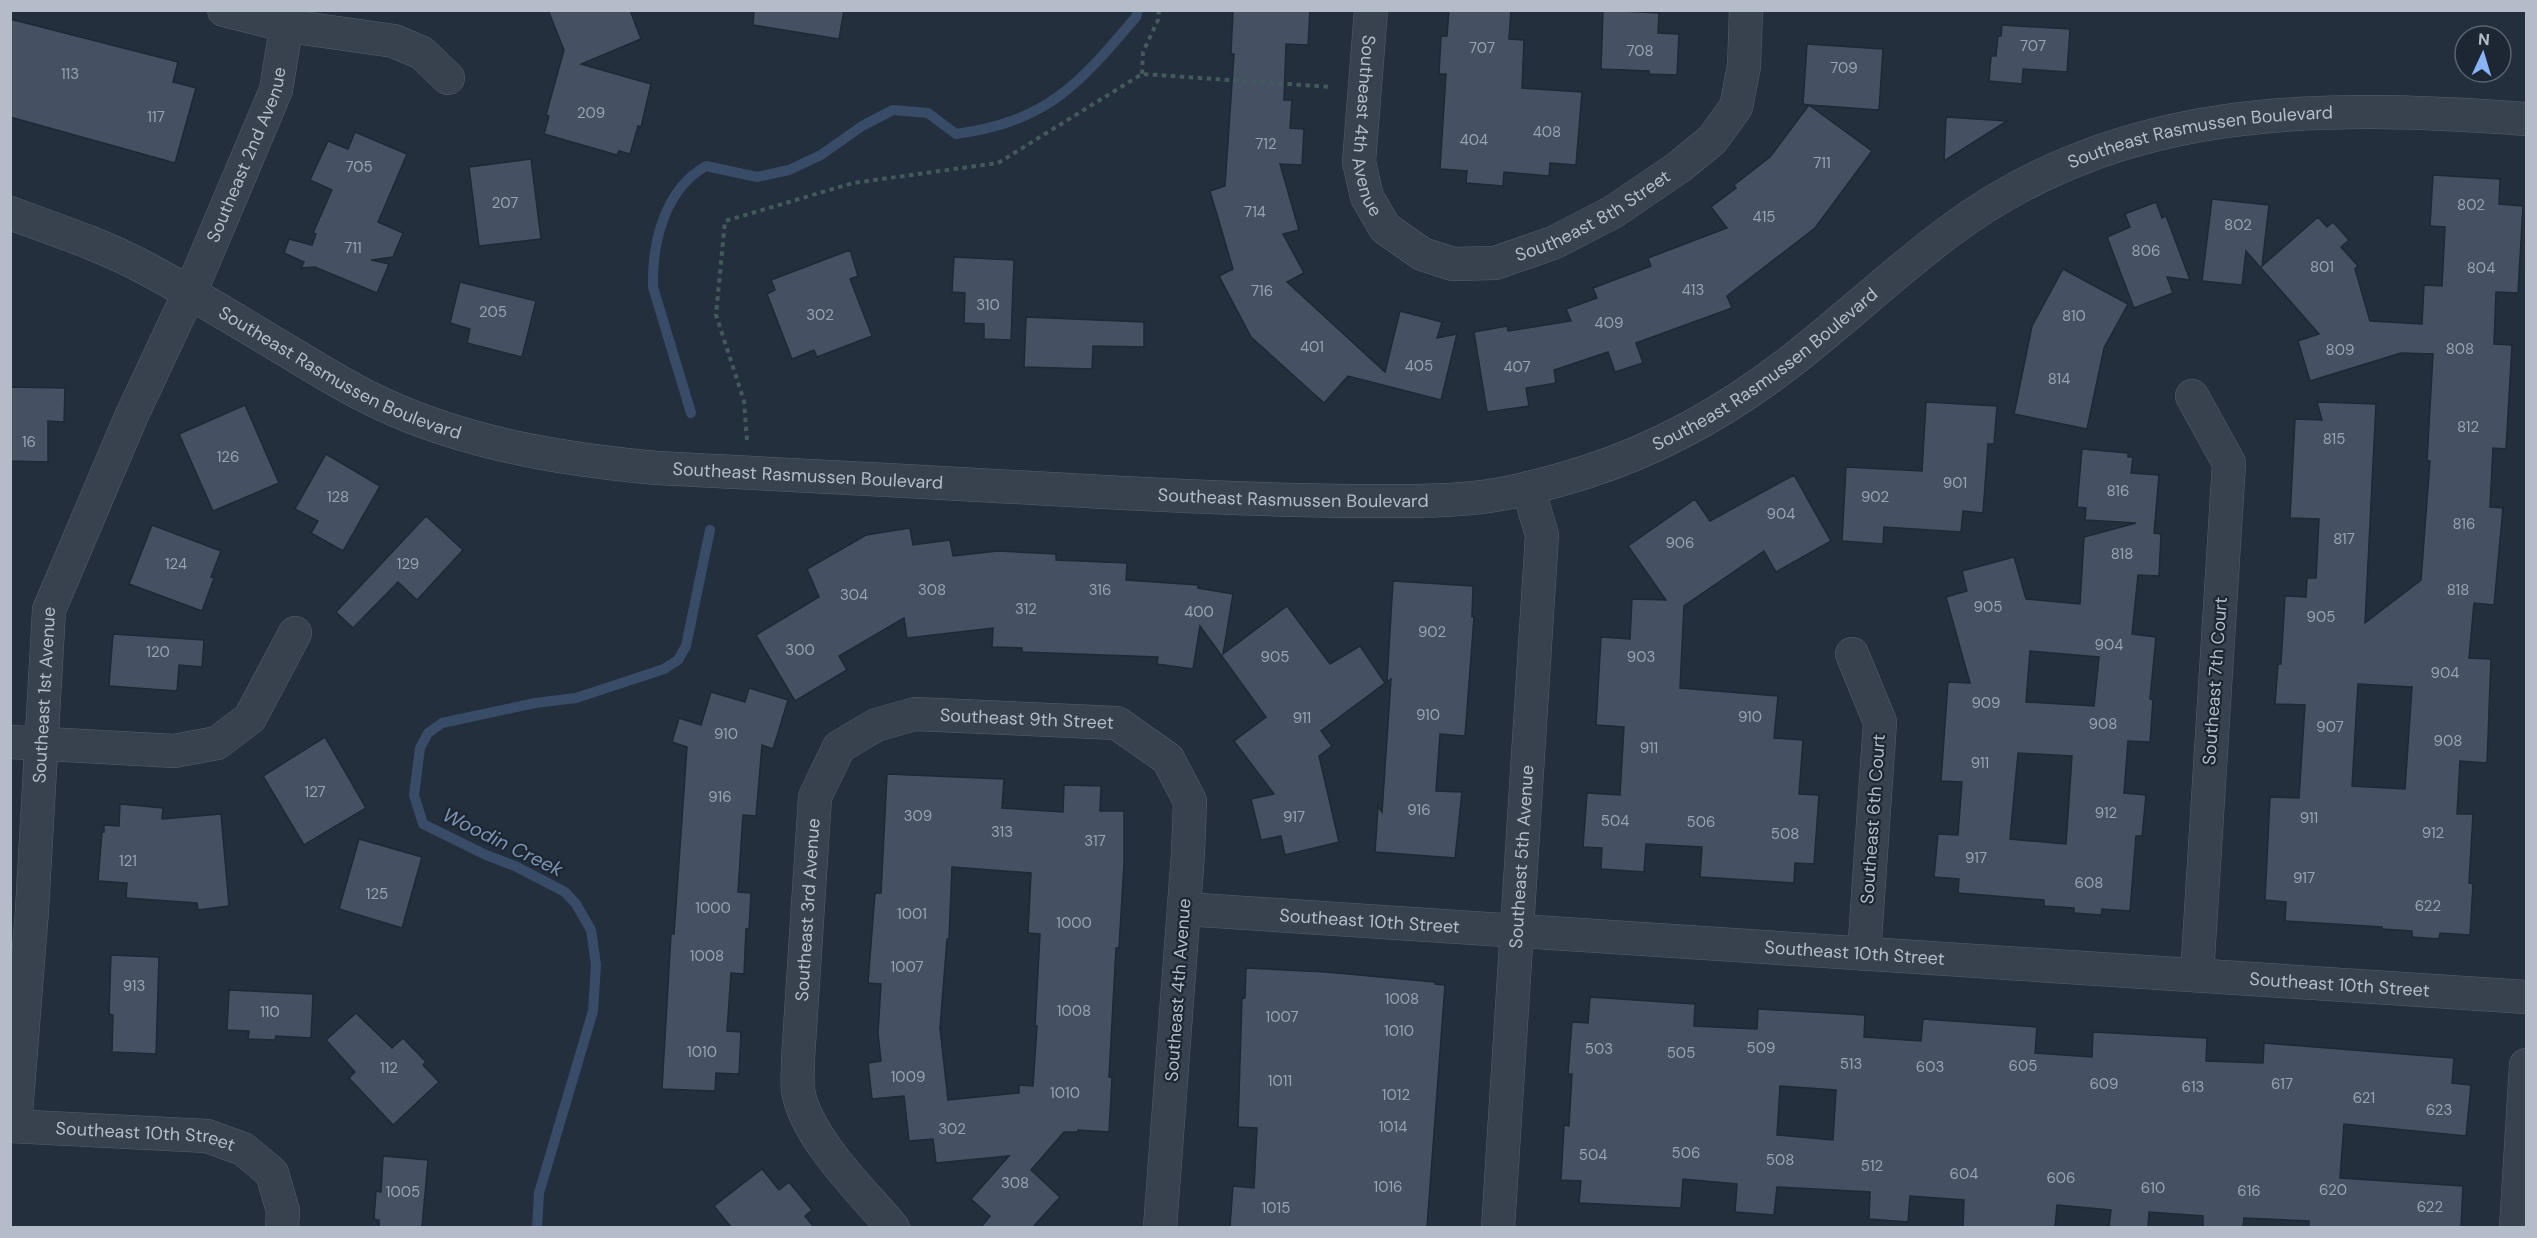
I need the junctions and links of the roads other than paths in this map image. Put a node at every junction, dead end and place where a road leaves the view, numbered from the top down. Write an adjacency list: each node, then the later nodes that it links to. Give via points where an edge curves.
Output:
1 (224, 10): 4 (street)
2 (1371, 10): 8 (street, Southeast 4th Avenue, via 1359,162 1367,197 1385,228)
3 (1746, 10): 8 (street, Southeast 8th Street, via 1744,66 1736,107 1712,140 1679,167 1613,212 1553,243 1495,263 1453,264)
4 (288, 18): 5 (street, via 394,41 422,53); 9 (street, Southeast 2nd Avenue, via 276,90)
5 (448, 78)
6 (2526, 120): 11 (street, Southeast Rasmussen Boulevard, via 2383,111 2267,115 2181,128 2090,155 2036,179 1969,217 1787,364 1714,414 1626,458)
7 (10, 213): 9 (street, Southeast Rasmussen Boulevard, via 98,246)
8 (1422, 254)
9 (189, 292): 11 (street, Southeast Rasmussen Boulevard, via 360,394 394,410 518,447 584,460 657,468 1223,498 1454,500); 15 (street, Southeast 1st Avenue, via 49,610)
10 (2192, 396): 20 (street, Southeast 7th Court, via 2229,462)
11 (1528, 488): 18 (street, Southeast 5th Avenue, via 1542,535)
12 (295, 633): 15 (street, via 250,718 217,743 174,751)
13 (1852, 654): 19 (street, Southeast 6th Court, via 1880,722)
14 (876, 725): 16 (street, Southeast 9th Street, via 915,714 1117,723); 25 (street, Southeast 3rd Avenue, via 839,747 815,797 798,1090 807,1120 824,1146)
15 (26, 743): 23 (street, Southeast 1st Avenue, via 32,910)
16 (1168, 759): 17 (street, Southeast 4th Avenue, via 1190,801)
17 (1184, 909): 18 (street, Southeast 10th Street); 26 (street, Southeast 4th Avenue)
18 (1519, 931): 19 (street, Southeast 10th Street); 27 (street, Southeast 5th Avenue)
19 (1864, 954): 20 (street, Southeast 10th Street)
20 (2197, 975): 21 (street, Southeast 10th Street)
21 (2526, 997)
22 (2526, 1065): 28 (street)
23 (13, 1126): 24 (street, Southeast 10th Street, via 207,1136 243,1149 272,1173 283,1211)
24 (282, 1227)
25 (893, 1227)
26 (1160, 1227)
27 (1498, 1227)
28 (2516, 1227)

